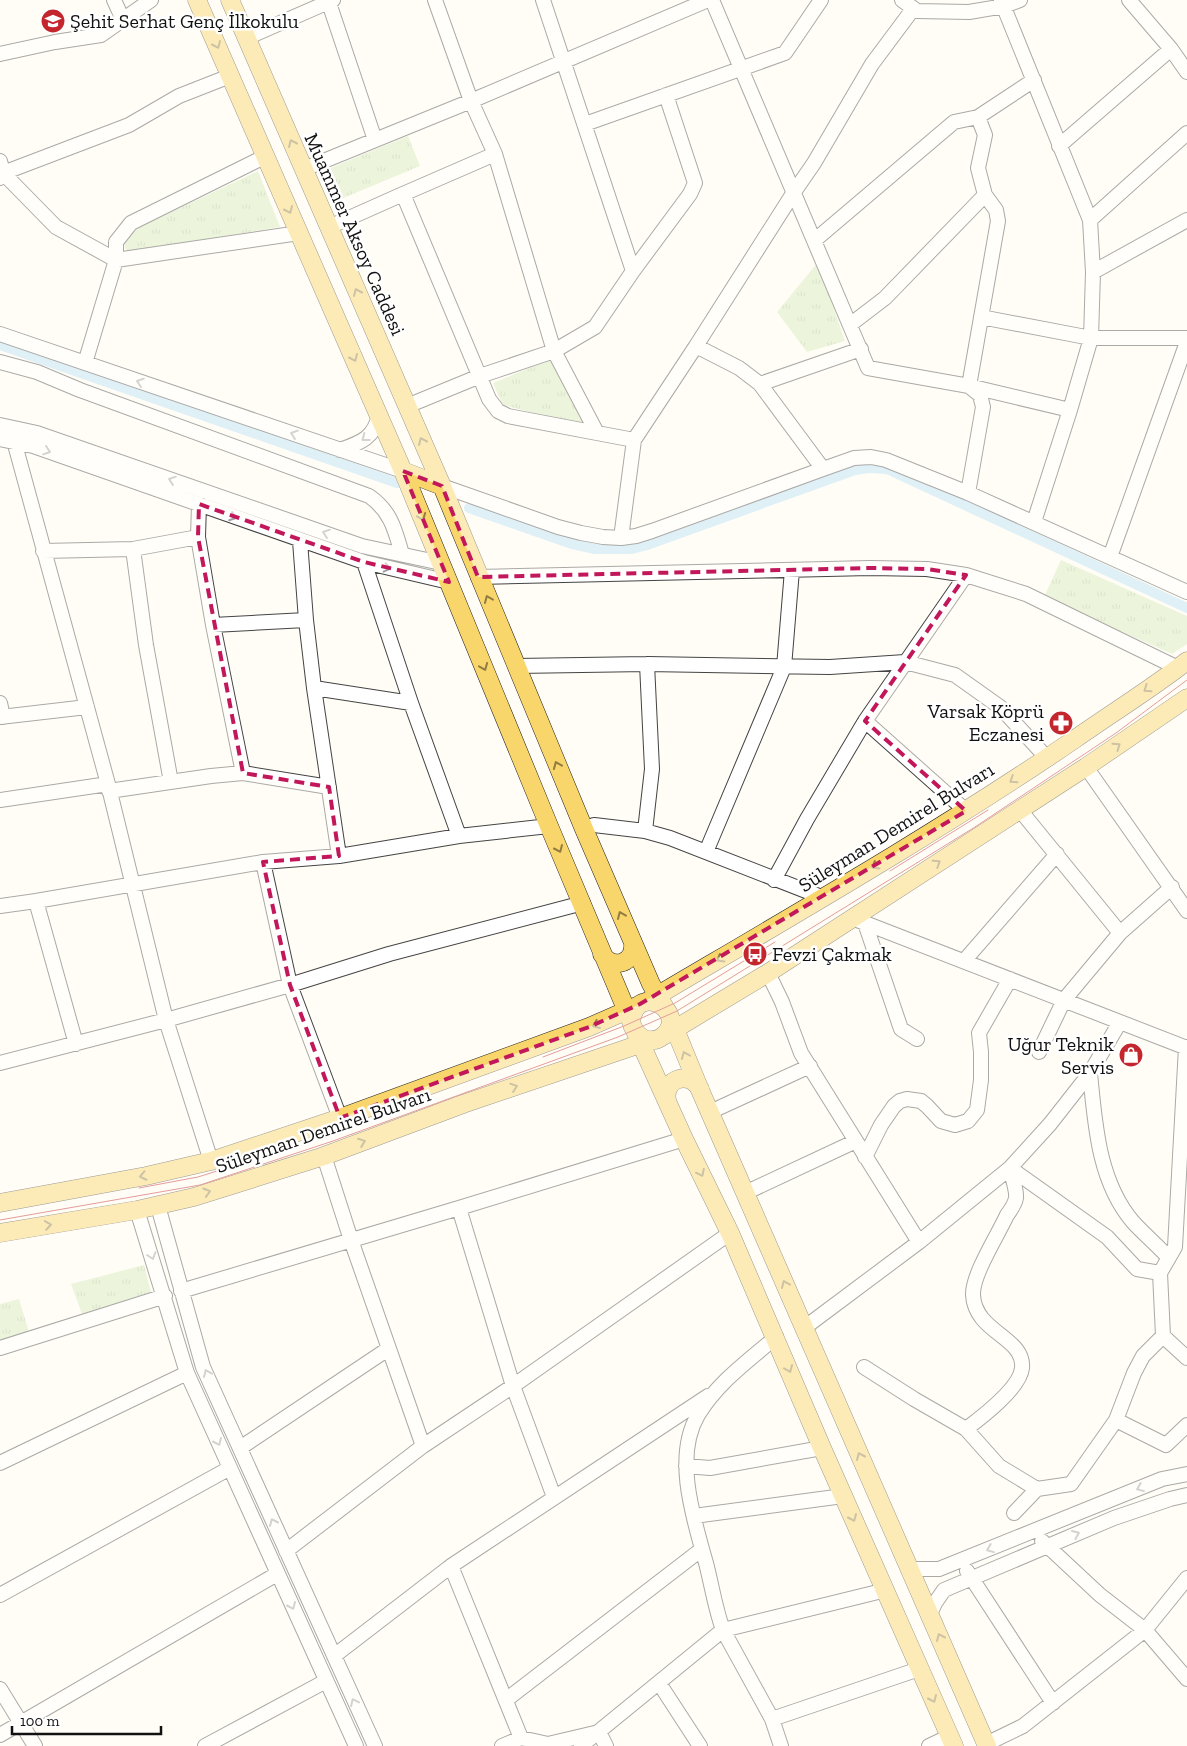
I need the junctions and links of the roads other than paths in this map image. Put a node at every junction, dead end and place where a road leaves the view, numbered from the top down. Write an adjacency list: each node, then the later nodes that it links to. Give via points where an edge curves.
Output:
1 (114, 0): 15 (street)
2 (151, 0): 15 (street)
3 (197, 0): 22 (main road, one-way to 22)
4 (230, 0): 16 (main road, Muammer Aksoy Caddesi)
5 (435, 0): 25 (street)
6 (708, 0): 19 (street)
7 (712, 0): 20 (street)
8 (821, 0): 20 (street, via 785,53)
9 (1020, 0): 13 (street)
10 (1129, 0): 17 (street)
11 (330, 1): 16 (street); 29 (street)
12 (546, 1): 19 (street)
13 (1002, 3): 14 (street, via 969,12 917,11); 23 (street)
14 (908, 5): 35 (street)
15 (123, 20): 18 (street, via 101,34)
16 (246, 38): 33 (main road, Muammer Aksoy Caddesi, one-way to 16)
17 (1171, 50): 21 (street); 30 (street)
18 (0, 54)
19 (564, 62): 25 (street); 27 (street)
20 (741, 69): 24 (street); 35 (street)
21 (1187, 72)
22 (230, 76): 32 (main road); 34 (street, via 179,96 130,125)
23 (1034, 80): 26 (street); 30 (street)
24 (666, 95): 27 (street); 44 (street, via 696,184)
25 (471, 101): 29 (street); 31 (street)
26 (978, 117): 37 (street, via 985,135 978,168); 42 (street, via 954,122)
27 (585, 124): 44 (street)
28 (1187, 133): 38 (street)
29 (375, 140): 33 (street)
30 (1059, 146): 38 (street)
31 (495, 154): 36 (street); 54 (street)
32 (266, 156): 41 (main road, one-way to 41); 43 (street, via 132,223 116,242)
33 (304, 169): 40 (main road, Muammer Aksoy Caddesi)
34 (1, 171): 43 (street, via 56,226)
35 (794, 192): 42 (street); 52 (street)
36 (403, 194): 40 (street); 57 (street)
37 (985, 195): 46 (street, via 996,210 998,221); 47 (street, via 886,298)
38 (1090, 220): 45 (street)
39 (1187, 220): 45 (street)
40 (329, 228): 60 (main road, Muammer Aksoy Caddesi, one-way to 40)
41 (299, 233): 43 (street); 62 (main road, one-way to 62)
42 (815, 240): 47 (street)
43 (116, 260): 56 (street)
44 (633, 271): 54 (street, via 595,327)
45 (1092, 272): 49 (street)
46 (981, 317): 49 (street); 59 (street)
47 (851, 324): 53 (street)
48 (0, 334): 56 (street)
49 (1092, 338): 50 (street); 61 (street)
50 (1187, 338)
51 (1187, 342): 80 (street)
52 (696, 346): 58 (street, via 739,368); 66 (street)
53 (861, 349): 58 (street); 59 (street, via 868,368)
54 (554, 351): 57 (street); 64 (street)
55 (0, 362): 79 (street, via 37,372 369,496 390,518)
56 (85, 364): 67 (street, one-way to 56)
57 (480, 376): 60 (street); 64 (street, via 489,399 498,411 508,416)
58 (760, 384): 68 (street)
59 (969, 386): 61 (street); 71 (street, via 980,395 983,407)
60 (407, 406): 70 (main road, Muammer Aksoy Caddesi, one-way to 60)
61 (1070, 410): 73 (street)
62 (378, 414): 67 (street, one-way to 67, via 375,429 367,438); 69 (main road)
63 (0, 425): 79 (street, one-way to 63, via 362,546 37,433)
64 (597, 433): 66 (street)
65 (7, 440): 72 (street, one-way to 72, via 33,446); 78 (street)
66 (634, 440): 75 (street)
67 (340, 450): 69 (street)
68 (824, 469): 71 (street, via 854,458 871,456); 75 (street, via 652,531)
69 (403, 471): 70 (main road); 82 (main road, one-way to 82)
70 (442, 486): 75 (street, via 558,527 603,538); 85 (main road, Muammer Aksoy Caddesi)
71 (968, 493): 73 (street)
72 (199, 504): 74 (street); 76 (street, one-way to 76)
73 (1034, 522): 80 (street)
74 (198, 537): 77 (street); 89 (street)
75 (620, 538)
76 (300, 541): 81 (street); 88 (street)
77 (133, 549): 78 (street); 104 (street, via 146,645)
78 (43, 551): 98 (street)
79 (402, 554): 82 (street)
80 (1110, 557): 87 (street)
81 (364, 562): 86 (street, one-way to 86); 97 (street)
82 (440, 563): 86 (main road)
83 (792, 570): 84 (street, via 927,569); 85 (street); 94 (street)
84 (966, 575): 90 (street); 92 (street, via 1026,594)
85 (478, 577): 93 (main road, Muammer Aksoy Caddesi, one-way to 85)
86 (449, 582): 110 (main road, one-way to 110)
87 (1187, 592)
88 (306, 620): 89 (street); 95 (street)
89 (213, 625): 103 (street)
90 (905, 662): 94 (street); 100 (street); 101 (street, via 955,675 1000,707)
91 (647, 664): 93 (street); 94 (street); 112 (street, via 652,769)
92 (1182, 665): 101 (main road, Süleyman Demirel Bulvarı, one-way to 101)
93 (516, 666): 111 (main road, Muammer Aksoy Caddesi, one-way to 93)
94 (784, 667): 114 (street)
95 (314, 688): 97 (street); 106 (street)
96 (1187, 698): 102 (main road, Süleyman Demirel Bulvarı, one-way to 96)
97 (410, 703): 113 (street)
98 (87, 707): 99 (street); 105 (street)
99 (1, 712)
100 (865, 720): 109 (street); 118 (street)
101 (1047, 758): 109 (main road, Süleyman Demirel Bulvarı, one-way to 109)
102 (1086, 767): 108 (main road, Süleyman Demirel Bulvarı); 120 (street)
103 (243, 774): 104 (street); 106 (street)
104 (171, 782): 105 (street)
105 (108, 788): 107 (street); 119 (street)
106 (329, 788): 116 (street)
107 (0, 800)
108 (1020, 810): 115 (street); 126 (main road, Süleyman Demirel Bulvarı, one-way to 108)
109 (966, 811): 121 (main road, Süleyman Demirel Bulvarı, one-way to 121)
110 (549, 826): 113 (street); 123 (main road, one-way to 123)
111 (584, 828): 112 (street, via 594,825); 128 (main road, Muammer Aksoy Caddesi, one-way to 111)
112 (645, 830): 114 (street)
113 (458, 836): 116 (street)
114 (706, 852): 118 (street)
115 (1057, 854): 127 (street); 130 (street)
116 (339, 856): 117 (street)
117 (263, 862): 119 (street); 133 (street)
118 (774, 880): 121 (street)
119 (134, 885): 122 (street); 135 (street)
120 (1179, 892): 125 (street); 127 (street)
121 (824, 898): 136 (main road, Süleyman Demirel Bulvarı, one-way to 136)
122 (36, 902): 124 (street); 139 (street)
123 (583, 903): 129 (main road); 133 (street, via 389,954)
124 (0, 906)
125 (1187, 911)
126 (859, 920): 130 (street); 131 (main road, Süleyman Demirel Bulvarı); 138 (street, via 901,1029)
127 (1120, 933): 134 (street)
128 (633, 943): 129 (main road, via 630,958 620,964 610,962); 136 (main road, Muammer Aksoy Caddesi, via 651,984)
129 (602, 954): 136 (main road)
130 (964, 961): 132 (street)
131 (768, 973): 136 (main road, Süleyman Demirel Bulvarı); 143 (street, via 801,1053)
132 (1010, 979): 134 (street); 152 (street, via 979,1034 981,1080 977,1110 968,1121 954,1125 941,1121 921,1101 900,1101 881,1125)
133 (290, 985): 135 (street); 148 (street)
134 (1064, 1000): 137 (street); 141 (street)
135 (166, 1020): 139 (street); 153 (street)
136 (650, 1020): 145 (main road, one-way to 136); 146 (main road); 148 (main road, Süleyman Demirel Bulvarı, one-way to 148, via 589,1027); 151 (main road, Süleyman Demirel Bulvarı, one-way to 136, via 463,1104)
137 (1120, 1022): 140 (street); 144 (street)
138 (917, 1039)
139 (76, 1044): 142 (street)
140 (1186, 1048): 164 (street)
141 (1038, 1052)
142 (0, 1063)
143 (810, 1066): 147 (street); 150 (street)
144 (1090, 1073): 154 (street); 164 (street, via 1096,1130 1104,1166 1116,1196 1132,1221)
145 (700, 1090): 146 (main road, via 693,1081 676,1080 666,1093); 147 (main road)
146 (668, 1104): 149 (main road)
147 (710, 1112): 155 (main road)
148 (340, 1118): 153 (main road, Süleyman Demirel Bulvarı)
149 (684, 1139): 158 (street); 161 (main road, one-way to 161)
150 (856, 1141): 152 (street); 155 (street)
151 (324, 1156): 157 (main road, Süleyman Demirel Bulvarı, one-way to 151); 162 (street)
152 (865, 1156): 163 (street)
153 (211, 1161): 156 (main road, Süleyman Demirel Bulvarı, one-way to 156)
154 (1010, 1168): 163 (street); 165 (street, via 1106,1237 1137,1269); 180 (street, via 1016,1199 977,1275 973,1295 982,1320 1011,1342 1020,1356 1022,1368 1018,1379 993,1408)
155 (746, 1193): 168 (main road, one-way to 155)
156 (0, 1203)
157 (158, 1206): 159 (main road, Süleyman Demirel Bulvarı); 166 (street)
158 (459, 1208): 162 (street); 176 (street)
159 (137, 1210): 160 (main road, Süleyman Demirel Bulvarı, one-way to 159); 167 (street, one-way to 167)
160 (0, 1233)
161 (730, 1233): 170 (main road); 176 (street)
162 (351, 1240): 166 (street); 172 (street)
163 (919, 1242): 168 (street)
164 (1177, 1249): 165 (street)
165 (1160, 1273): 169 (street)
166 (181, 1291): 182 (street, one-way to 166, via 204,1367)
167 (165, 1296): 171 (street); 175 (street)
168 (804, 1328): 200 (main road, one-way to 168)
169 (1163, 1336): 173 (street); 178 (street, via 1143,1356)
170 (776, 1337): 177 (street); 183 (main road, one-way to 183)
171 (0, 1348)
172 (388, 1349): 181 (street); 182 (street)
173 (1187, 1358)
174 (864, 1367): 180 (street)
175 (188, 1373): 184 (street); 186 (street, one-way to 186)
176 (513, 1386): 181 (street); 191 (street)
177 (713, 1393): 185 (street, via 696,1417 688,1442); 191 (street)
178 (1116, 1420): 179 (street, via 1166,1445); 188 (street, via 1071,1484)
179 (1187, 1425)
180 (966, 1429): 188 (street, via 1000,1466)
181 (423, 1446): 197 (street)
182 (240, 1448): 197 (street, one-way to 182)
183 (822, 1448): 185 (street, via 710,1468); 190 (main road)
184 (0, 1464)
185 (686, 1466): 193 (street)
186 (230, 1468): 201 (street); 205 (street)
187 (1187, 1474): 194 (street, one-way to 194, via 1162,1479)
188 (1036, 1489): 192 (street)
189 (1187, 1495): 195 (street, one-way to 189, via 1114,1518)
190 (843, 1496): 193 (street); 204 (main road, one-way to 204)
191 (554, 1497): 199 (street)
192 (1014, 1513)
193 (694, 1516): 196 (street)
194 (1034, 1531): 195 (street); 198 (street, one-way to 198)
195 (1047, 1547): 202 (street); 208 (street)
196 (702, 1549): 207 (street); 215 (street)
197 (286, 1551): 209 (street)
198 (962, 1560): 200 (street, via 939,1569); 202 (street)
199 (451, 1566): 209 (street); 215 (street)
200 (910, 1569): 206 (main road)
201 (277, 1574): 212 (street, one-way to 212); 218 (street)
202 (971, 1578): 206 (street, via 944,1590); 216 (street)
203 (1187, 1578): 208 (street)
204 (886, 1590): 207 (street); 210 (main road)
205 (0, 1595)
206 (930, 1614): 224 (main road, one-way to 206)
207 (723, 1630): 213 (street); 217 (street)
208 (1145, 1630): 211 (street); 216 (street)
209 (334, 1656): 228 (street, one-way to 209)
210 (919, 1669): 217 (street); 222 (main road, one-way to 222)
211 (1187, 1679)
212 (326, 1681): 226 (street); 227 (street)
213 (659, 1683): 219 (street); 232 (street)
214 (0, 1689): 218 (street)
215 (506, 1700): 221 (street)
216 (1053, 1702): 224 (street, via 1023,1726)
217 (772, 1719): 233 (street)
218 (20, 1722): 220 (street); 225 (street)
219 (598, 1732): 223 (street); 230 (street); 231 (street)
220 (0, 1735)
221 (521, 1738): 223 (street); 229 (street)
222 (952, 1741): 234 (street)
223 (546, 1745)
224 (987, 1745)
225 (35, 1746)
226 (205, 1746)
227 (356, 1746)
228 (374, 1746)
229 (502, 1746)
230 (581, 1746)
231 (606, 1746)
232 (700, 1746)
233 (781, 1746)
234 (929, 1746)

